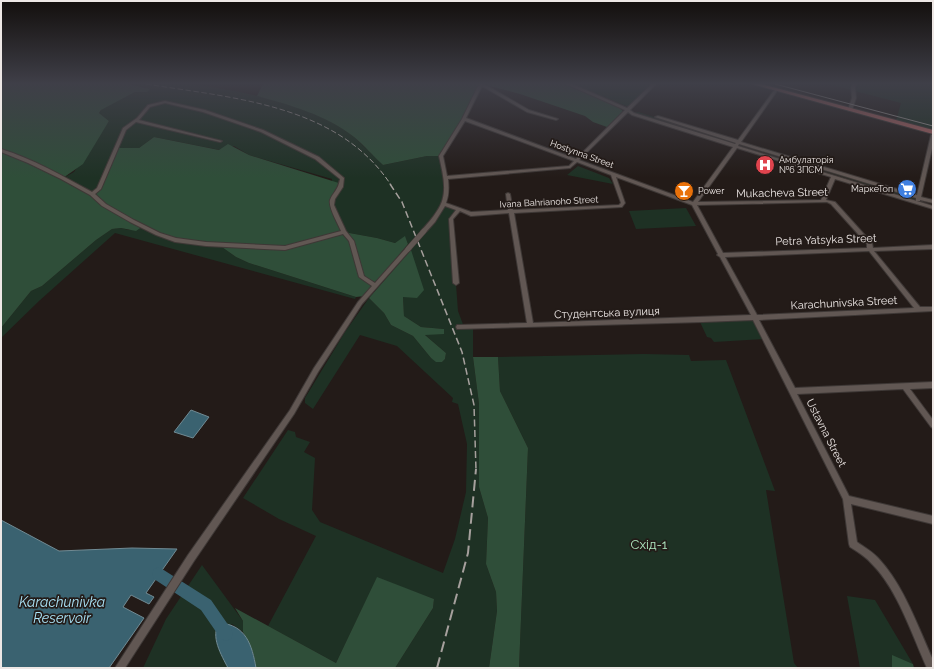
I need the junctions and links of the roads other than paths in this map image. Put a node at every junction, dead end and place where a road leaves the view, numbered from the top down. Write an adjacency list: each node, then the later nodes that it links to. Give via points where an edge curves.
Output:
1 (141, 115): 11 (street)
2 (212, 115): 34 (street, via 240,123 317,158 342,179 341,187 332,202)
3 (466, 115): 9 (street)
4 (543, 115): 10 (street)
5 (623, 115): 17 (street)
6 (637, 115): 15 (street)
7 (758, 115): 15 (street)
8 (870, 115): 12 (main road)
9 (464, 119): 17 (street, Hostynna Street); 20 (street, via 441,156)
10 (556, 119)
11 (136, 121): 14 (street); 21 (street, via 124,129 99,188)
12 (933, 132)
13 (933, 135): 23 (street)
14 (220, 141)
15 (738, 144): 19 (street); 23 (street); 28 (street)
16 (1, 150): 21 (street)
17 (577, 161): 18 (street, Hostynna Street); 20 (street, via 570,167)
18 (613, 174): 28 (street, Hostynna Street); 31 (street, Ivana Bahrianoho Street, via 623,203 620,206)
19 (833, 177): 24 (street); 26 (street)
20 (446, 178): 27 (street)
21 (92, 194): 34 (street, via 104,205 158,234 194,243 285,248)
22 (508, 194): 31 (street)
23 (919, 198): 25 (street); 26 (street)
24 (823, 201): 28 (street, Mukacheva Street); 36 (street, Mukacheva Street, via 836,204 870,244)
25 (933, 202)
26 (918, 203): 29 (street)
27 (445, 204): 30 (street, Ivana Bahrianoho Street); 39 (street, bridge)
28 (694, 204): 37 (street, Ustavna Street)
29 (933, 208)
30 (459, 209): 32 (street); 33 (street, Ivana Bahrianoho Street)
31 (512, 212): 33 (street, Ivana Bahrianoho Street); 43 (street)
32 (454, 214): 33 (street); 38 (street, via 451,219)
33 (471, 214)
34 (344, 232): 39 (street, via 351,241 362,277)
35 (933, 247): 36 (street, Petra Yatsyka Street)
36 (870, 249): 37 (street, Petra Yatsyka Street); 40 (street, Mukacheva Street)
37 (720, 255): 42 (street, Ustavna Street)
38 (456, 283)
39 (376, 286): 51 (street, via 360,303 292,412 190,558)
40 (919, 310): 41 (street, Karachunivska Street); 42 (street, Karachunivska Street)
41 (932, 310)
42 (755, 317): 43 (street, Студентська вулиця); 47 (street, Ustavna Street)
43 (530, 325): 44 (street, Студентська вулиця)
44 (459, 327)
45 (933, 385): 46 (street)
46 (904, 386): 47 (street); 48 (street)
47 (793, 391): 49 (street, Ustavna Street)
48 (933, 425)
49 (847, 499): 50 (street); 52 (street, Ustavna Street, via 853,544 879,564 898,596)
50 (933, 520)
51 (120, 668)
52 (932, 668)

